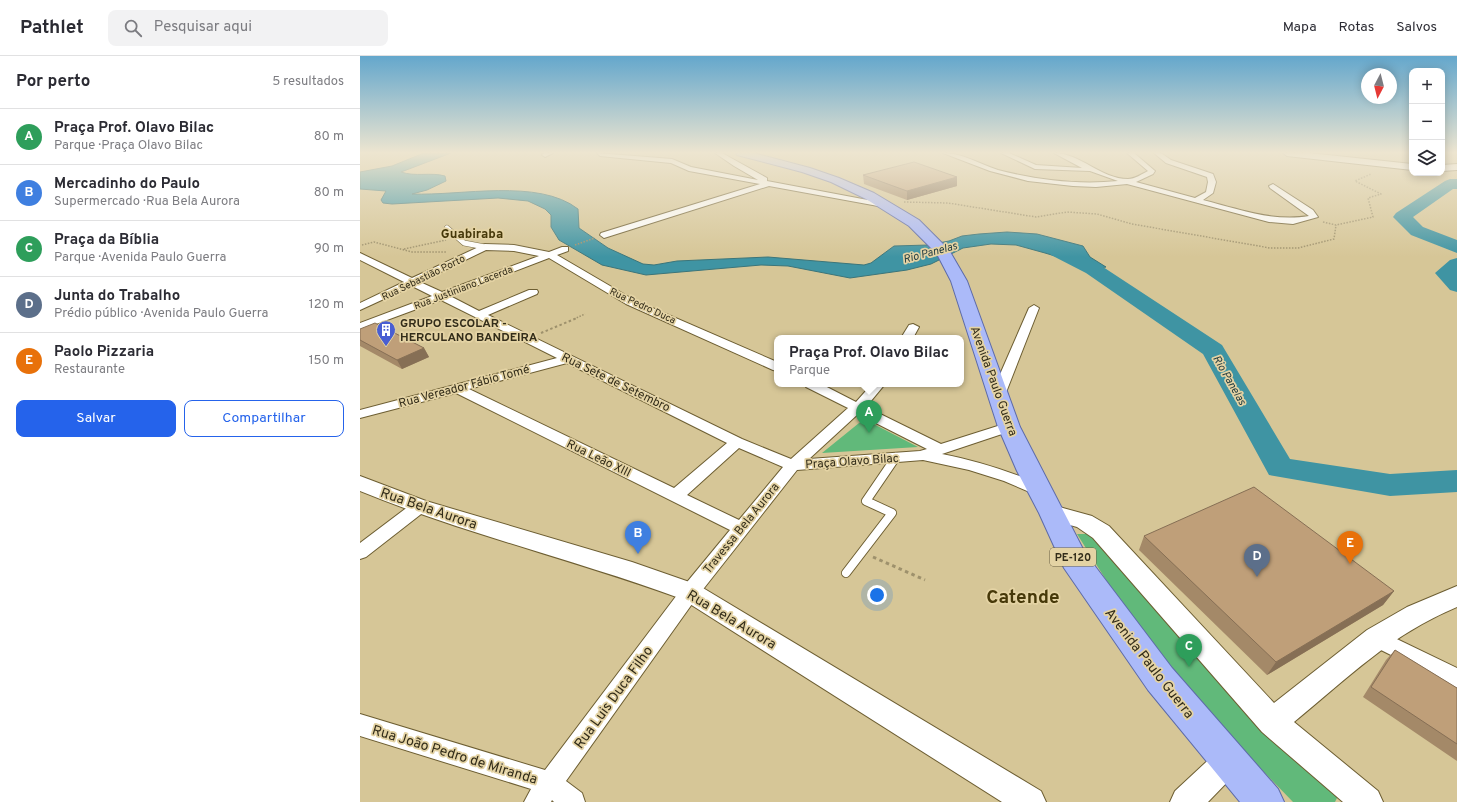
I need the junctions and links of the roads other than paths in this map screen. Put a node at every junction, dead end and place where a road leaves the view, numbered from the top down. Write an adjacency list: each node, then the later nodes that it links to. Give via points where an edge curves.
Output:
1 (759, 188): 10 (street)
2 (785, 188): 8 (street)
3 (851, 188): 8 (main road, PE-120)
4 (1149, 188): 7 (street)
5 (1210, 188): 7 (street, via 1209,193)
6 (1276, 188): 7 (street, via 1310,212 1314,218 1293,222 1269,220)
7 (1196, 200)
8 (886, 205): 29 (main road, Avenida Paulo Guerra / PE-120, via 914,223 931,238 954,269)
9 (448, 228): 12 (lane, via 464,243)
10 (604, 235)
11 (565, 249): 13 (street, Rua Justiniano Lacerda)
12 (481, 250): 13 (street, Rua Pedro Duca, via 514,248); 15 (street, Rua Sebastião Porto)
13 (550, 255): 17 (street, Rua Justiniano Lacerda); 25 (street, Rua Pedro Duca, via 616,295)
14 (360, 256): 15 (street, Rua Sete de Setembro)
15 (412, 283): 17 (street, Rua Sete de Setembro); 18 (street, Rua Sebastião Porto)
16 (533, 292): 20 (street)
17 (439, 296): 20 (street, Rua Sete de Setembro); 21 (street, Rua Justiniano Lacerda)
18 (360, 307)
19 (1034, 308): 29 (street)
20 (478, 315): 24 (street, Rua Sete de Setembro)
21 (360, 326)
22 (913, 327): 23 (street)
23 (909, 335)
24 (568, 359): 28 (street, Rua Vereador Fábio Tomé); 33 (street, Rua Sete de Setembro)
25 (774, 366)
26 (817, 387): 30 (street)
27 (876, 387): 30 (street, Praça Olavo Bilac)
28 (457, 388): 31 (street, Rua Vereador Fábio Tomé); 40 (street, Rua Leão XIII)
29 (998, 395): 32 (main road, Avenida Paulo Guerra / PE-120)
30 (858, 408): 34 (street); 37 (street, Praça Olavo Bilac)
31 (360, 414)
32 (1009, 427): 34 (street, Praça Olavo Bilac); 39 (main road, Avenida Paulo Guerra / PE-120)
33 (737, 442): 37 (street, Rua Sete de Setembro); 40 (street)
34 (940, 450): 35 (street, Praça Olavo Bilac)
35 (921, 456): 36 (street, Praça Olavo Bilac); 39 (street, Praça Olavo Bilac, via 971,464)
36 (896, 458): 37 (street, Praça Olavo Bilac); 45 (lane, via 866,501 892,512)
37 (793, 465): 43 (street, Travessa Bela Aurora)
38 (360, 483): 41 (street, Rua Bela Aurora)
39 (1039, 490): 42 (main road, Avenida Paulo Guerra / PE-120)
40 (676, 496): 43 (street, Rua Leão XIII)
41 (419, 507): 44 (street); 46 (street, Rua Bela Aurora, via 632,571)
42 (1052, 513): 50 (street, via 1076,518 1101,532); 52 (main road, Avenida Paulo Guerra / PE-120, via 1074,560 1126,634)
43 (741, 528): 46 (street, Travessa Bela Aurora)
44 (360, 552)
45 (846, 573)
46 (690, 592): 53 (street, Rua Luis Duca Filho); 56 (street, Rua Bela Aurora)
47 (1457, 596): 48 (street, via 1397,624)
48 (1376, 638): 49 (street); 50 (street)
49 (1457, 678)
50 (1272, 722): 59 (street)
51 (360, 726): 53 (street, Rua João Pedro de Miranda)
52 (1228, 761): 57 (street); 58 (main road, Avenida Paulo Guerra / PE-120)
53 (550, 783): 54 (street, Rua Luis Duca Filho); 55 (street)
54 (536, 802)
55 (573, 802)
56 (1030, 802)
57 (1186, 802)
58 (1265, 802)
59 (1366, 802)

